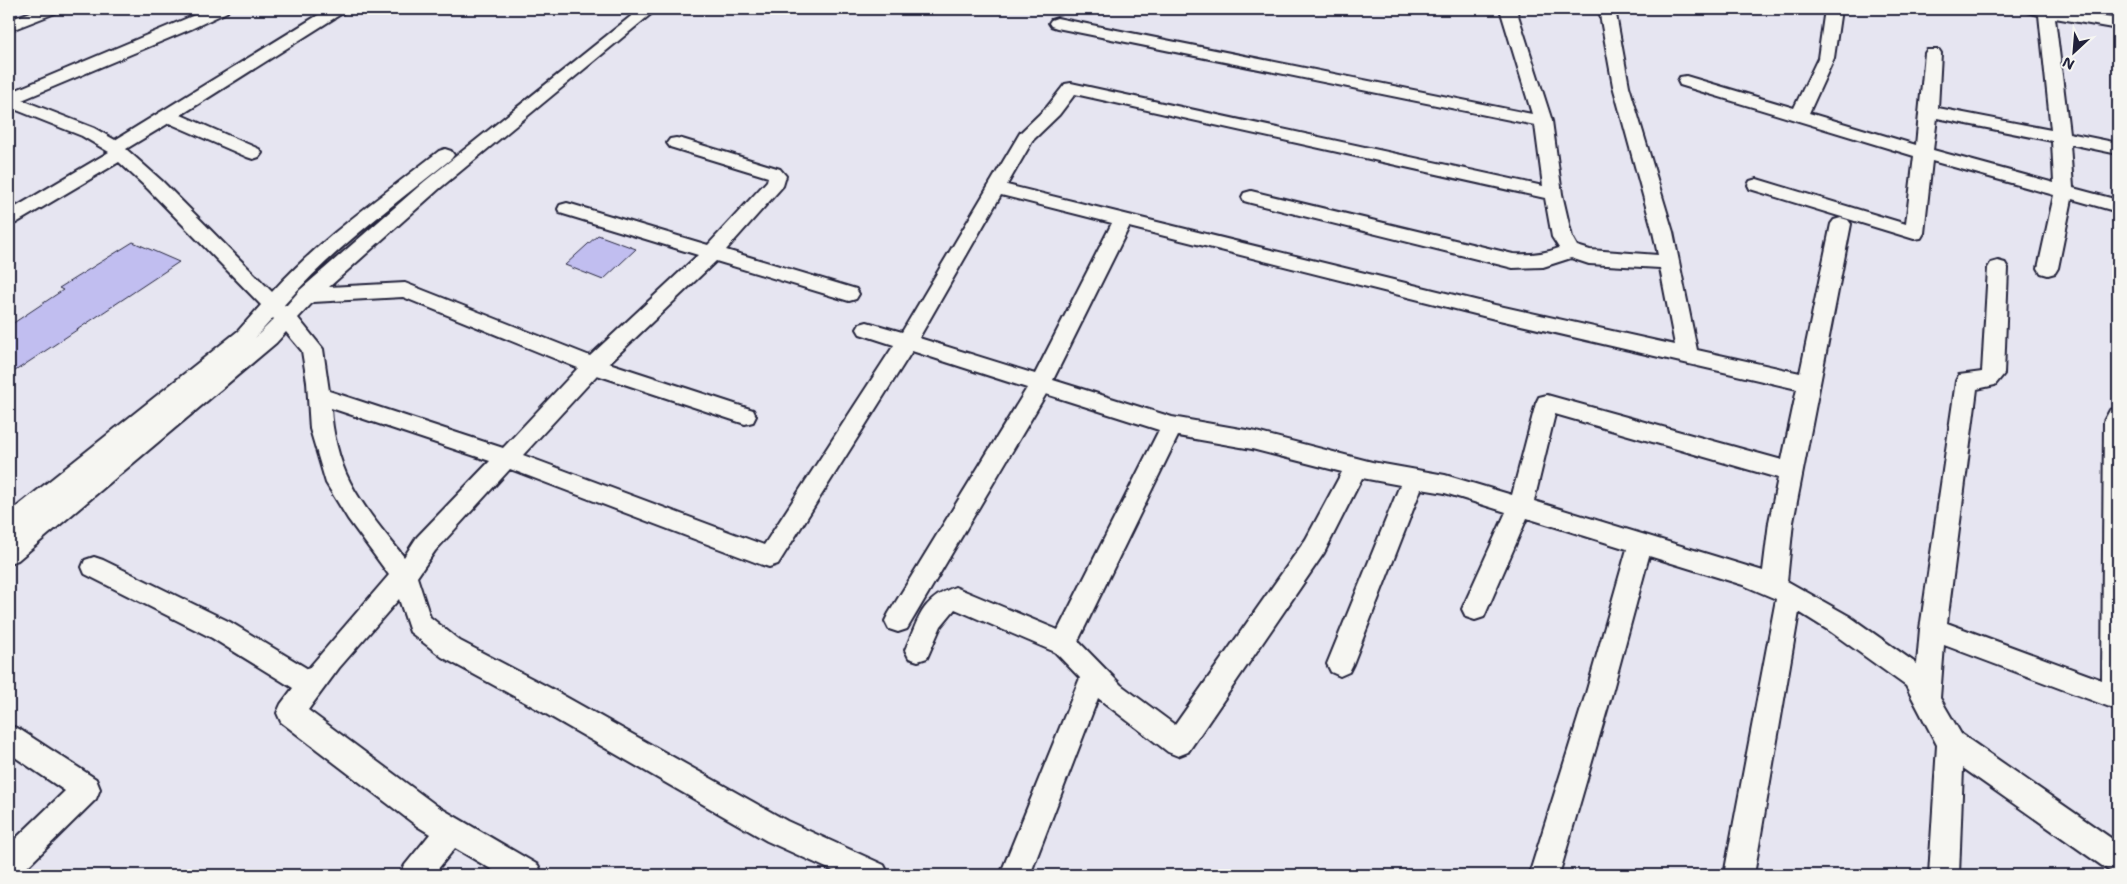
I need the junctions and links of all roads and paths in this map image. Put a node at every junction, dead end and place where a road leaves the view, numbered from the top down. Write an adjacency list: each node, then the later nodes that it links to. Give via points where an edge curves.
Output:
1 (52, 9): 11 (street)
2 (221, 9): 14 (street)
3 (338, 9): 17 (street)
4 (1506, 9): 18 (street)
5 (1607, 9): 37 (street, via 1621,86 1664,232)
6 (1833, 9): 16 (street, via 1826,58)
7 (2039, 10): 10 (street); 19 (street)
8 (634, 12): 41 (street); 42 (street, via 343,236 299,276)
9 (1057, 23): 18 (street)
10 (2118, 24)
11 (9, 26)
12 (1933, 53): 15 (street)
13 (1686, 81): 16 (street)
14 (9, 100): 22 (street, via 88,132)
15 (1929, 111): 19 (street); 24 (street)
16 (1799, 115): 24 (street)
17 (168, 116): 22 (street); 23 (street)
18 (1543, 121): 28 (street)
19 (2061, 137): 21 (street); 27 (street)
20 (676, 143): 36 (street, via 774,172 777,176 776,182)
21 (2118, 148)
22 (117, 151): 32 (street); 42 (street, via 155,184)
23 (253, 153)
24 (1924, 153): 25 (street, via 1914,233); 27 (street)
25 (1757, 185)
26 (996, 188): 28 (street, via 1026,137 1071,88); 33 (street); 44 (street)
27 (2064, 192): 30 (street); 39 (street)
28 (1553, 194): 35 (street, via 1562,237)
29 (1251, 197): 35 (street, via 1513,261 1531,263)
30 (2118, 206)
31 (567, 209): 36 (street)
32 (9, 219)
33 (1124, 219): 45 (street, via 1495,312); 48 (street)
34 (1842, 224): 47 (street)
35 (1570, 251): 37 (street, via 1589,257)
36 (711, 254): 40 (street); 46 (street)
37 (1669, 262): 45 (street)
38 (1998, 268): 66 (street, via 1993,374 1986,380 1967,381)
39 (2048, 268)
40 (849, 294)
41 (307, 295): 42 (street); 46 (street, via 405,290)
42 (280, 312): 49 (street, via 312,349); 58 (street, via 245,336); 60 (street, via 269,338)
43 (867, 329): 44 (street)
44 (906, 343): 48 (street); 53 (street, via 769,557)
45 (1687, 355): 47 (street)
46 (593, 366): 50 (street); 53 (street)
47 (1808, 382): 55 (street)
48 (1040, 385): 52 (street); 65 (street)
49 (320, 396): 53 (street); 62 (street, via 321,429 338,482 356,512)
50 (745, 416)
51 (2118, 416): 66 (street, via 2115,697)
52 (1172, 426): 54 (street, via 1252,440); 67 (street)
53 (507, 458): 62 (street, via 426,544)
54 (1356, 467): 56 (street); 70 (street, via 1315,546 1178,743 1112,694)
55 (1791, 472): 57 (street, via 1547,403); 63 (street, via 1781,522)
56 (1414, 478): 57 (street); 69 (street)
57 (1521, 506): 59 (street); 64 (street)
58 (9, 526)
59 (1640, 544): 63 (street, via 1749,576); 82 (street)
60 (9, 553)
61 (94, 567): 71 (street, via 221,630)
62 (404, 576): 71 (street); 80 (street, via 419,624 451,649 777,831)
63 (1782, 590): 72 (street, via 1882,653 1915,678); 83 (street, via 1772,696)
64 (1475, 610)
65 (898, 621)
66 (1933, 629): 72 (street)
67 (1064, 644): 68 (street, via 955,598 939,606); 70 (street)
68 (918, 650)
69 (1340, 664)
70 (1094, 675): 81 (street)
71 (311, 685): 75 (street, via 290,713 427,816)
72 (1927, 698): 74 (street)
73 (9, 738): 77 (street, via 86,789)
74 (1950, 743): 76 (street); 84 (street)
75 (451, 830): 78 (street); 79 (street)
76 (2118, 860)
77 (9, 865)
78 (415, 875)
79 (528, 875)
80 (874, 875)
81 (1015, 875)
82 (1544, 875)
83 (1739, 875)
84 (1944, 875)

